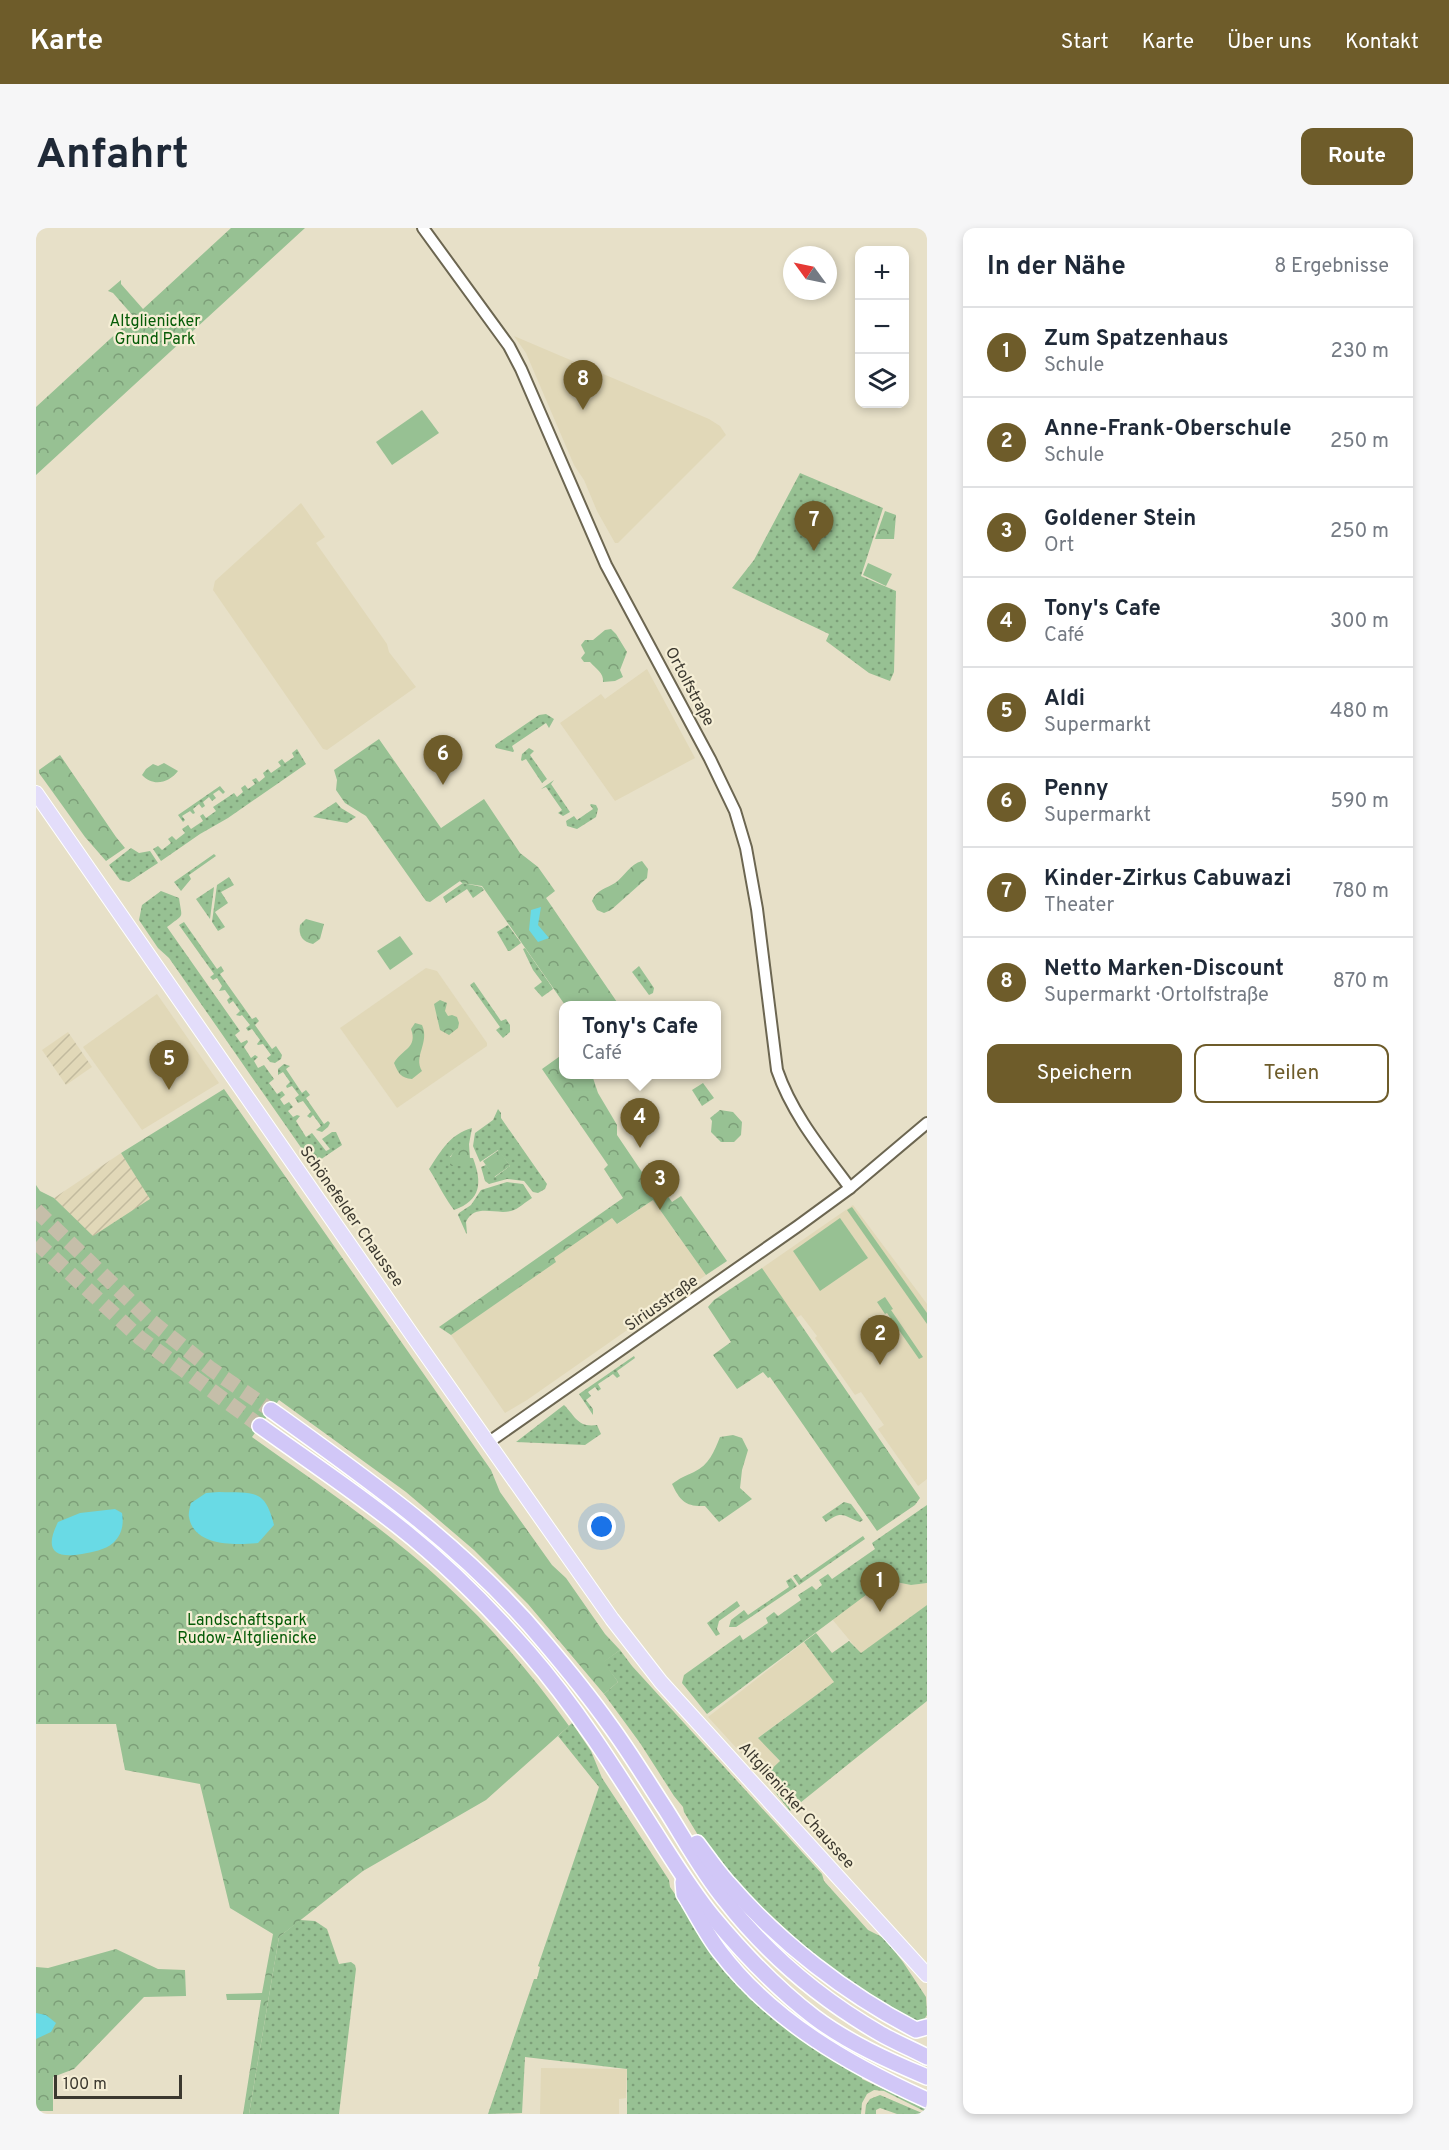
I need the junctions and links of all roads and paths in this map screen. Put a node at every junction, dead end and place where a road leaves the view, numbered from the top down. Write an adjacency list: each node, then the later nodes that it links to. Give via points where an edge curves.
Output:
1 (423, 228): 4 (street, Ortolfstraße, via 509,346 606,565 723,784 746,848 777,1070 799,1118)
2 (36, 793): 7 (main road, Schönefelder Chaussee)
3 (927, 1123): 4 (street, Siriusstraße)
4 (850, 1188): 7 (street, Siriusstraße)
5 (271, 1410): 9 (highway, via 412,1513 506,1599 610,1724)
6 (260, 1426): 10 (highway, via 400,1527 492,1612 594,1736)
7 (489, 1442): 8 (main road, Schönefelder Chaussee)
8 (643, 1658): 11 (main road, Altglienicker Chaussee)
9 (668, 1813): 12 (highway, via 680,1822 728,1884 819,1969 852,1993); 13 (highway, via 705,1874 761,1942 825,1998 882,2035)
10 (682, 1874): 14 (highway, via 711,1915 771,1981 815,2018); 15 (highway, via 684,1894 719,1952 766,2002 850,2062)
11 (927, 1975)
12 (923, 2031)
13 (927, 2057)
14 (927, 2077)
15 (910, 2093): 16 (highway); 17 (highway)
16 (927, 2093)
17 (927, 2100)

